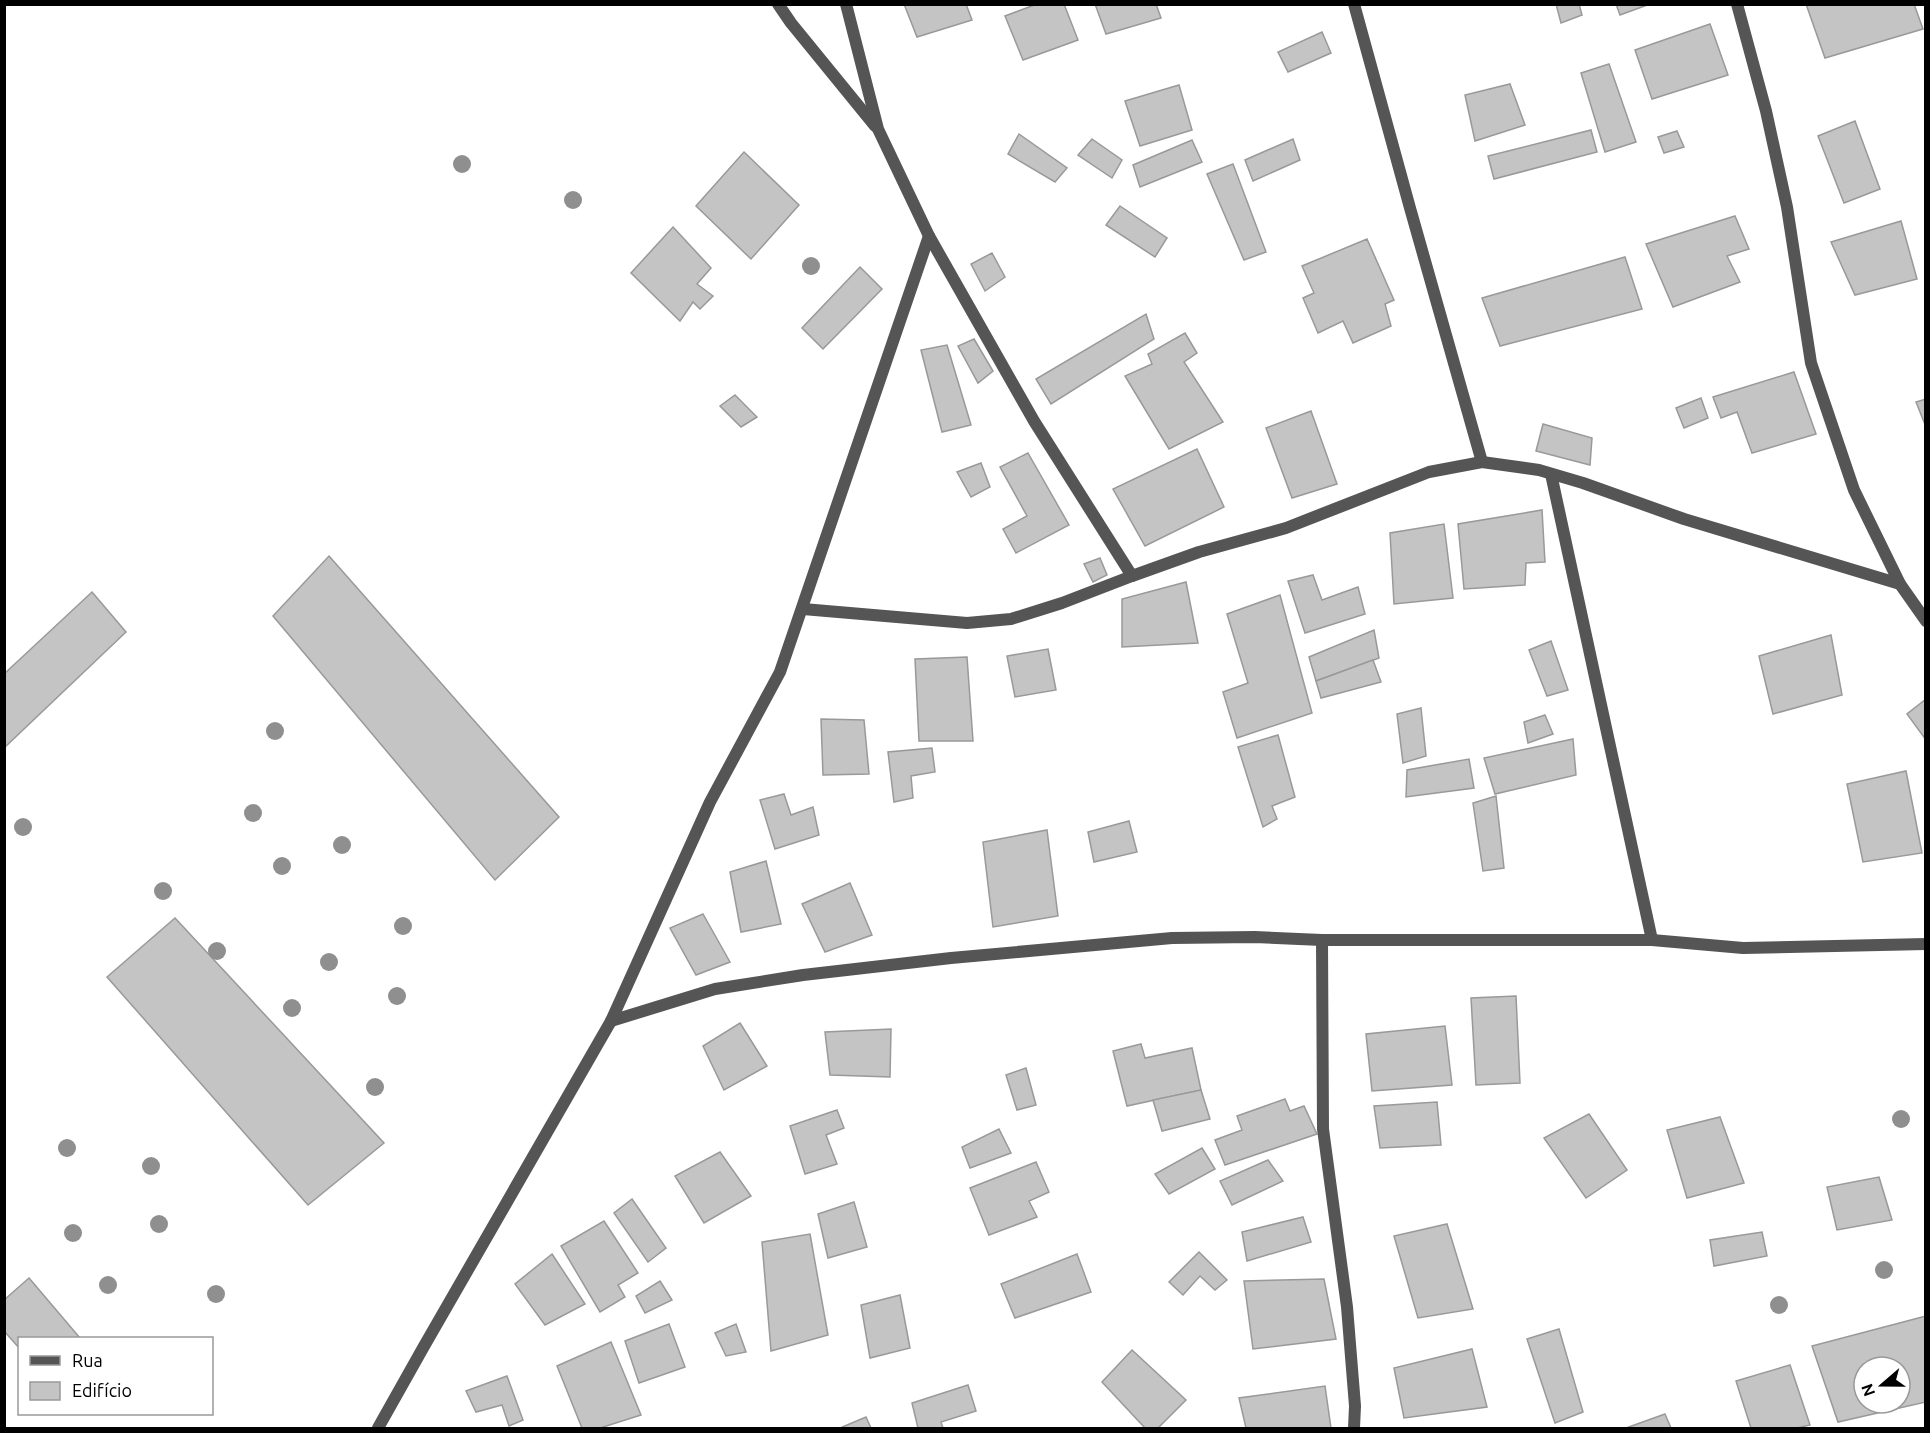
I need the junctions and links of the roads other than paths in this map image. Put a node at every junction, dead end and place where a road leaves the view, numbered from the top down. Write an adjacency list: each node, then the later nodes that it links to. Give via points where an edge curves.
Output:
1 (778, 4): 5 (street)
2 (846, 4): 5 (street)
3 (1354, 4): 7 (street)
4 (1737, 4): 10 (street, via 1787,207 1811,363 1854,490)
5 (878, 129): 6 (street)
6 (929, 236): 9 (street, via 1034,421); 11 (street)
7 (1482, 462): 8 (street); 9 (street, via 1429,472 1286,528)
8 (1551, 474): 10 (street); 14 (street)
9 (1132, 576): 11 (street, via 1011,619 967,623)
10 (1900, 584): 12 (street)
11 (803, 609): 16 (street, via 780,672 711,802)
12 (1926, 621)
13 (1322, 940): 14 (street); 16 (street, via 1172,938 951,958 715,989); 18 (street, via 1323,1129 1347,1307)
14 (1652, 940): 15 (street, via 1743,948)
15 (1926, 944)
16 (611, 1021): 17 (street)
17 (378, 1428)
18 (1354, 1428)

